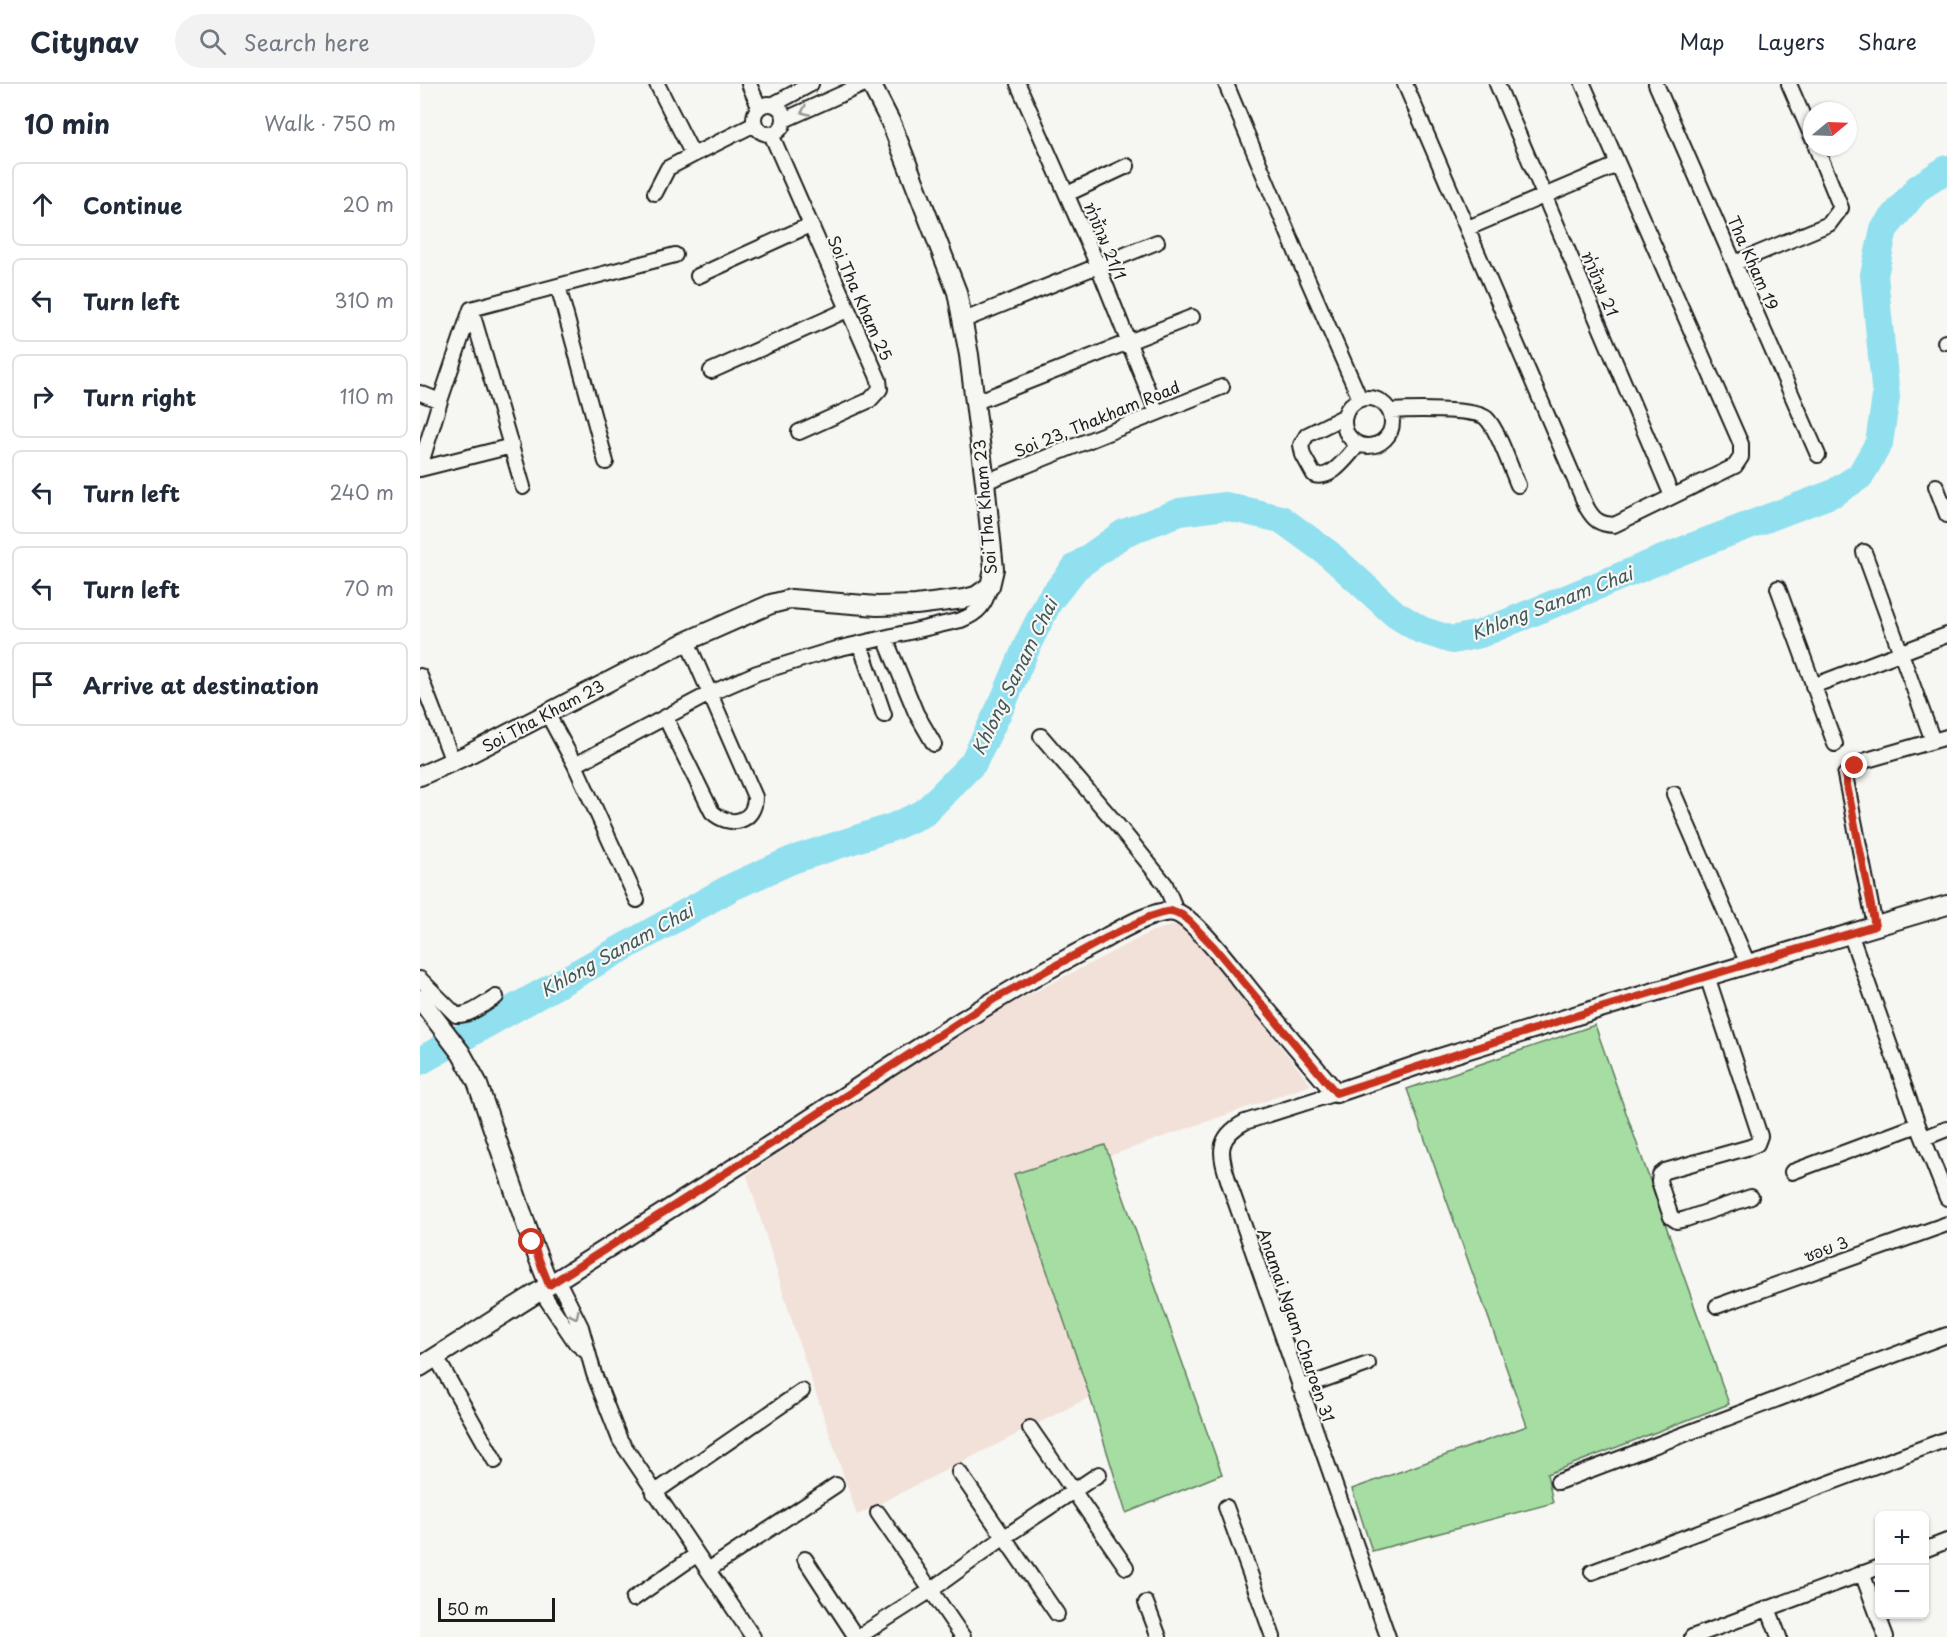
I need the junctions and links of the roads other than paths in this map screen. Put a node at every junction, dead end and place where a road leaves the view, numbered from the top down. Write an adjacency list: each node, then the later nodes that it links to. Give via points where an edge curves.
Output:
1 (657, 84): 19 (street)
2 (749, 84): 14 (street)
3 (811, 84): 13 (street)
4 (864, 84): 16 (street, one-way to 16)
5 (872, 84): 37 (street, Soi Tha Kham 23, via 951,271)
6 (1018, 84): 24 (street, ท่าข้าม 21/1)
7 (1226, 84): 42 (street)
8 (1405, 84): 27 (street)
9 (1497, 84): 25 (street, ท่าข้าม 21)
10 (1583, 84): 21 (street)
11 (1656, 84): 30 (street, Tha Kham 19)
12 (1789, 84): 15 (street)
13 (774, 104): 14 (street); 16 (street, via 782,111)
14 (759, 107): 17 (street)
15 (1803, 116)
16 (784, 120): 18 (street, via 777,132)
17 (754, 124): 18 (street, via 758,130); 19 (street)
18 (771, 134): 26 (street, Soi Tha Kham 25)
19 (693, 154): 23 (street, via 668,168)
20 (1820, 156): 30 (street, via 1839,199 1841,208 1837,215 1829,224)
21 (1617, 165): 25 (street); 58 (street, via 1741,444 1741,457 1735,465)
22 (1127, 166): 24 (street)
23 (655, 193)
24 (1067, 194): 31 (street, ท่าข้าม 21/1)
25 (1544, 196): 27 (street); 58 (street, ท่าข้าม 21)
26 (810, 225): 32 (street); 35 (street, Soi Tha Kham 25)
27 (1468, 228): 58 (street, via 1592,517 1600,524 1614,525)
28 (1157, 242): 31 (street)
29 (675, 255): 33 (street)
30 (1735, 262): 51 (street, Tha Kham 19)
31 (1098, 266): 37 (street); 38 (street, ท่าข้าม 21/1)
32 (698, 276)
33 (558, 286): 34 (street); 52 (street)
34 (471, 309): 43 (street); 50 (street)
35 (847, 310): 39 (street); 48 (street, Soi Tha Kham 25, via 880,389 870,400)
36 (1192, 317): 38 (street)
37 (964, 320): 44 (street, Soi Tha Kham 23)
38 (1128, 342): 44 (street); 46 (street, ท่าข้าม 21/1)
39 (711, 370)
40 (1222, 387): 46 (street, Soi 23, Thakham Road)
41 (420, 393): 43 (street)
42 (1360, 399): 45 (street, via 1380,401); 47 (street)
43 (440, 401): 53 (street)
44 (976, 402): 54 (street, Soi Tha Kham 23)
45 (1390, 411): 49 (street, via 1388,435 1375,445); 55 (street, via 1442,411 1485,417)
46 (1157, 413): 54 (street, Soi 23, Thakham Road)
47 (1345, 416): 49 (street, via 1345,430); 49 (street, via 1307,435 1301,445 1303,455 1314,475 1323,476)
48 (799, 432)
49 (1359, 444)
50 (512, 446): 53 (street); 57 (street)
51 (1818, 455)
52 (606, 462)
53 (420, 468)
54 (985, 482): 61 (street, Soi Tha Kham 23, via 994,569)
55 (1518, 485)
56 (1936, 486): 59 (street)
57 (523, 487)
58 (1672, 496)
59 (1947, 515)
60 (1864, 552): 67 (street)
61 (990, 586): 64 (street, via 982,608 973,615); 65 (street, Soi Tha Kham 23, via 976,596 916,604 877,606 790,599 748,612)
62 (1778, 588): 69 (street)
63 (1947, 635): 67 (street)
64 (885, 638): 66 (street); 77 (street, via 916,713)
65 (687, 641): 70 (street); 71 (street, Soi Tha Kham 23)
66 (860, 644): 70 (street, via 757,673); 72 (street)
67 (1902, 652): 69 (street); 76 (street)
68 (420, 676): 79 (street)
69 (1813, 686): 78 (street)
70 (710, 694): 73 (street); 73 (street, via 755,797 750,815 730,822 712,812)
71 (547, 713): 79 (street, Soi Tha Kham 23); 80 (street)
72 (884, 715)
73 (666, 719): 80 (street)
74 (1041, 735): 85 (street, via 1164,884)
75 (1947, 737): 76 (street)
76 (1933, 741): 86 (street, via 1867,760 1845,775)
77 (934, 744)
78 (1835, 744)
79 (453, 762): 81 (street, Soi Tha Kham 23)
80 (575, 765): 83 (street)
81 (420, 776)
82 (1674, 794): 88 (street)
83 (637, 900)
84 (1947, 905): 86 (street)
85 (1173, 911): 93 (street, via 1214,947); 101 (street, via 1133,924 996,998)
86 (1875, 926): 87 (street)
87 (1850, 933): 88 (street); 94 (street)
88 (1748, 964): 89 (street)
89 (1707, 976): 93 (street); 98 (street, via 1760,1136 1757,1144 1750,1147 1665,1171 1659,1181 1671,1217 1677,1221)
90 (420, 979): 91 (street, via 456,1015 462,1016)
91 (496, 997)
92 (420, 999): 101 (street, via 461,1053 477,1082)
93 (1336, 1093): 108 (street, Anamai Ngam Charoen 31, via 1245,1122 1225,1137 1221,1148 1230,1186)
94 (1918, 1125): 96 (street); 97 (street)
95 (1947, 1129): 96 (street)
96 (1924, 1138): 99 (street)
97 (1792, 1172)
98 (1751, 1197)
99 (1947, 1198)
100 (1947, 1224): 102 (street, ซอย 3)
101 (549, 1285): 104 (street); 104 (street, one-way to 104, via 581,1327); 105 (street)
102 (1717, 1306)
103 (1947, 1335): 115 (street)
104 (583, 1345): 117 (street, via 620,1440)
105 (436, 1357): 107 (street); 112 (street)
106 (1368, 1364): 108 (street)
107 (420, 1368)
108 (1300, 1388): 142 (street, Anamai Ngam Charoen 31)
109 (802, 1391): 117 (street)
110 (1030, 1428): 118 (street)
111 (1947, 1439): 129 (street)
112 (495, 1461)
113 (959, 1472): 121 (street)
114 (1099, 1474): 118 (street)
115 (1558, 1482)
116 (836, 1485): 128 (street)
117 (654, 1493): 124 (street)
118 (1073, 1493): 121 (street); 126 (street)
119 (1226, 1508): 141 (street)
120 (878, 1513): 131 (street)
121 (1003, 1538): 131 (street); 135 (street)
122 (1947, 1541): 123 (street)
123 (1929, 1548)
124 (696, 1555): 128 (street); 132 (street)
125 (805, 1559): 138 (street)
126 (1126, 1567)
127 (1875, 1568): 130 (street)
128 (708, 1570): 136 (street)
129 (1592, 1572)
130 (1862, 1573): 134 (street); 145 (street)
131 (930, 1591): 138 (street); 139 (street)
132 (633, 1599)
133 (1146, 1603): 140 (street)
134 (1768, 1608): 143 (street); 144 (street)
135 (1057, 1614)
136 (750, 1633): 137 (street)
137 (734, 1637)
138 (857, 1637)
139 (963, 1637)
140 (1159, 1637)
141 (1273, 1637)
142 (1388, 1637)
143 (1692, 1637)
144 (1779, 1637)
145 (1886, 1637)

